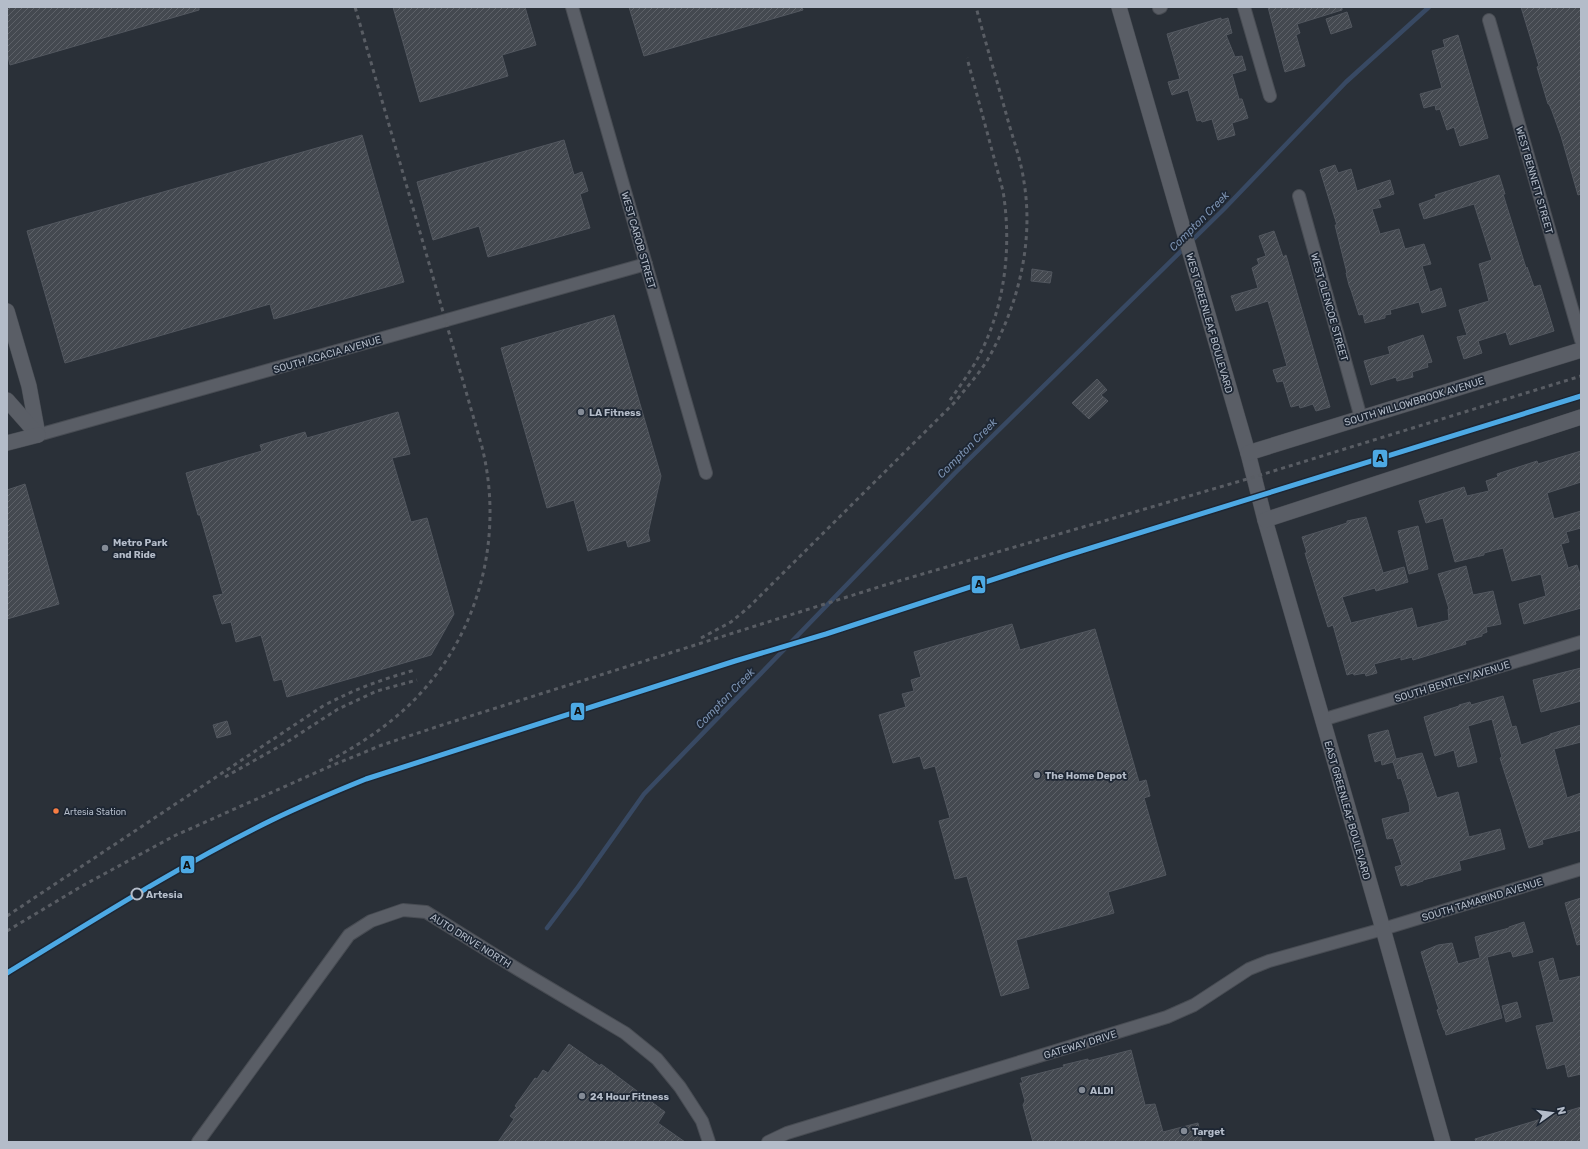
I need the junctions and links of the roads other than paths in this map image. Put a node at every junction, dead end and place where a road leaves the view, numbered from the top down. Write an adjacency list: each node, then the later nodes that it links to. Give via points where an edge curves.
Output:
1 (572, 7): 7 (street, WEST CAROB STREET)
2 (1119, 7): 16 (street, WEST GREENLEAF BOULEVARD)
3 (1244, 7): 5 (street)
4 (1489, 20): 9 (street, WEST BENNETT STREET)
5 (1270, 96)
6 (1299, 196): 13 (street, WEST GLENCOE STREET)
7 (646, 264): 14 (street, SOUTH ACACIA AVENUE); 17 (street, WEST CAROB STREET)
8 (7, 311): 14 (street, via 29,386)
9 (1581, 340)
10 (1581, 350): 13 (street, SOUTH WILLOWBROOK AVENUE)
11 (7, 400): 14 (street)
12 (1581, 417): 19 (street)
13 (1361, 418): 16 (street, SOUTH WILLOWBROOK AVENUE)
14 (38, 435): 15 (street, SOUTH ACACIA AVENUE)
15 (7, 443)
16 (1248, 453): 18 (street, WEST GREENLEAF BOULEVARD)
17 (706, 473)
18 (1254, 477): 19 (street, EAST GREENLEAF BOULEVARD)
19 (1265, 520): 21 (street, EAST GREENLEAF BOULEVARD)
20 (1581, 642): 21 (street, SOUTH BENTLEY AVENUE)
21 (1322, 720): 23 (street, EAST GREENLEAF BOULEVARD)
22 (1581, 869): 23 (street, SOUTH TAMARIND AVENUE)
23 (1383, 929): 26 (street, GATEWAY DRIVE, via 1249,969 1194,1005 1167,1017 787,1133); 27 (street, EAST GREENLEAF BOULEVARD)
24 (198, 1142): 25 (street, AUTO DRIVE NORTH, via 349,935 371,921 403,910 426,912 625,1033 657,1059 680,1087 702,1121)
25 (709, 1142)
26 (768, 1142)
27 (1443, 1142)

